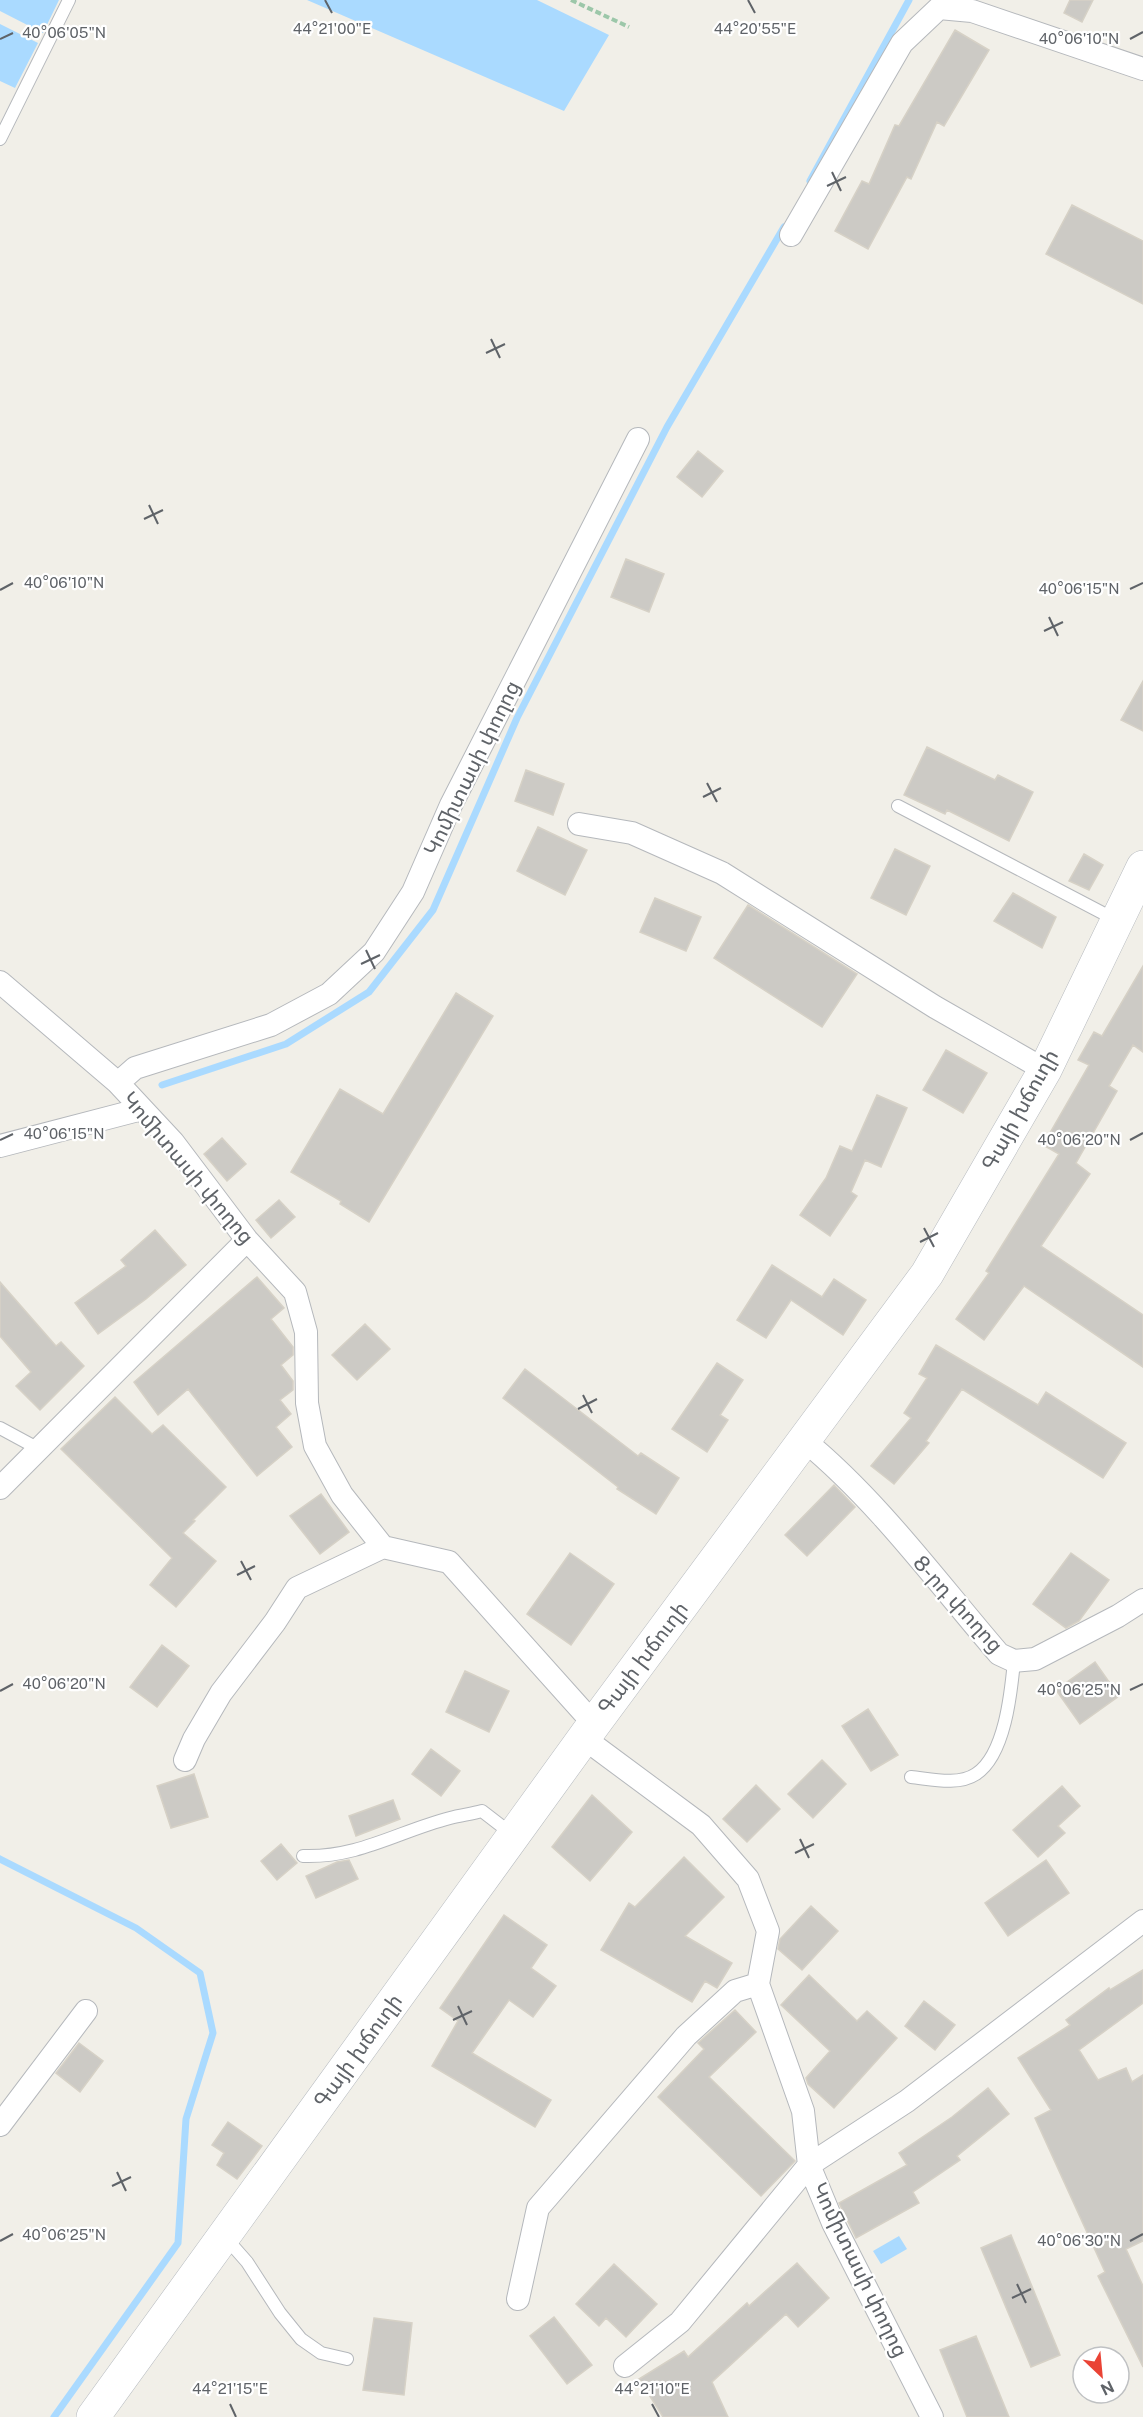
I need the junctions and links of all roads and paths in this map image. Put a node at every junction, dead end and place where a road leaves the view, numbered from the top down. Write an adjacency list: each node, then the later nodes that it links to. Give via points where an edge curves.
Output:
1 (69, 0): 5 (lane)
2 (571, 0): 3 (path)
3 (629, 27)
4 (1143, 69): 6 (street, via 972,11 939,8 902,43)
5 (0, 139)
6 (791, 235)
7 (638, 440): 14 (street, Կոմիտասի փողոց, via 451,805 413,891 374,952 329,994 271,1024 157,1059 135,1068)
8 (898, 806): 11 (lane)
9 (579, 824): 13 (street, via 632,833 722,873 935,1007)
10 (1143, 867): 11 (main road, Գայի խճուղի)
11 (1117, 920): 13 (main road, Գայի խճուղի)
12 (0, 982): 14 (street)
13 (1044, 1070): 19 (main road, Գայի խճուղի, via 927,1274)
14 (118, 1083): 15 (street, Կոմիտասի փողոց)
15 (142, 1109): 16 (street); 17 (street, Կոմիտասի փողոց, via 173,1142)
16 (0, 1146)
17 (247, 1240): 20 (street); 22 (street, Կոմիտասի փողոց, via 295,1292 306,1332 308,1403 315,1446 342,1495)
18 (0, 1428): 20 (lane)
19 (806, 1441): 24 (street, 8-րդ փողոց, via 866,1499 999,1654); 25 (main road, Գայի խճուղի)
20 (38, 1448): 21 (street)
21 (0, 1488)
22 (383, 1547): 25 (street, via 449,1562); 26 (street, via 297,1588 221,1692)
23 (1143, 1600): 24 (street, 8-րդ փողոց, via 1035,1659)
24 (1014, 1661): 27 (lane, via 1005,1719 994,1754 976,1774 954,1781)
25 (589, 1732): 28 (main road, Գայի խճուղի); 31 (street, via 701,1825 748,1879 768,1931)
26 (185, 1760)
27 (911, 1777)
28 (514, 1836): 29 (lane, via 482,1811 449,1818 373,1846 327,1857); 35 (main road, Գայի խճուղի)
29 (303, 1856)
30 (1143, 1920): 34 (street, via 907,2101)
31 (758, 1984): 34 (street, Կոմիտասի փողոց, via 803,2111); 36 (street, via 735,1992 686,2036 538,2208)
32 (86, 2011): 33 (street)
33 (0, 2125)
34 (809, 2165): 38 (street, via 680,2322); 40 (street, Կոմիտասի փողոց, via 833,2223)
35 (224, 2236): 37 (lane, via 301,2339 321,2353); 39 (main road, Գայի խճուղի)
36 (518, 2299)
37 (347, 2359)
38 (625, 2366)
39 (93, 2417)
40 (932, 2417)

